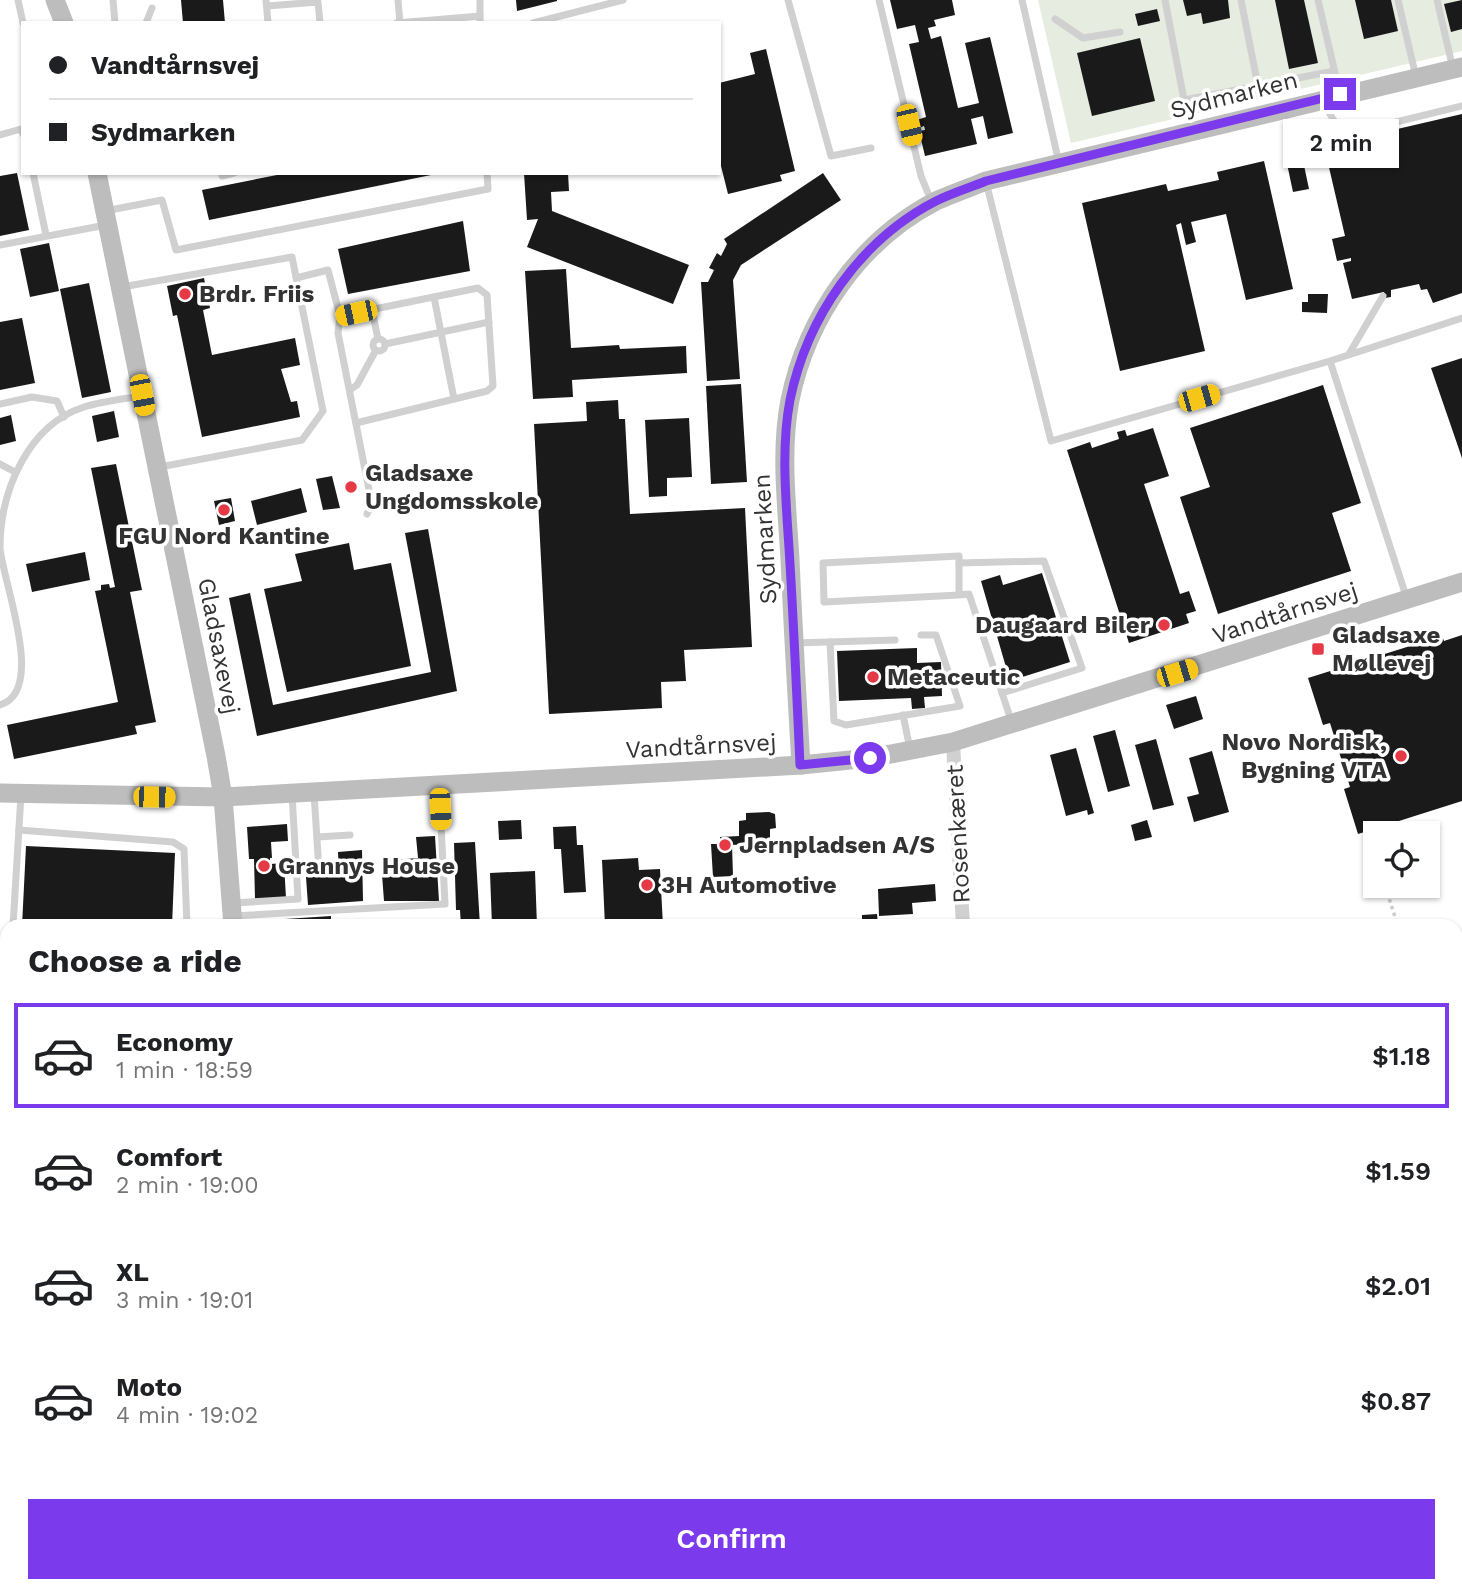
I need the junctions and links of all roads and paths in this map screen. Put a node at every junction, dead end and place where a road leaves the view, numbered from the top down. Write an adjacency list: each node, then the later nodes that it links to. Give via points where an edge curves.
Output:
1 (18, 0): 20 (lane)
2 (55, 0): 21 (street)
3 (67, 0): 22 (street)
4 (113, 0): 23 (lane)
5 (398, 0): 27 (lane)
6 (480, 0): 19 (lane)
7 (623, 0): 29 (lane)
8 (788, 0): 39 (lane, via 831,156)
9 (879, 0): 47 (lane, via 921,176)
10 (1022, 0): 40 (lane)
11 (1165, 0): 34 (lane, via 1184,100)
12 (1241, 0): 34 (lane)
13 (1318, 0): 32 (lane)
14 (1398, 0): 33 (lane)
15 (1437, 0): 31 (lane)
16 (266, 3): 25 (lane); 26 (lane, via 318,2)
17 (152, 8): 24 (lane)
18 (1055, 19): 30 (lane, via 1083,38)
19 (480, 20): 28 (lane)
20 (23, 21)
21 (65, 21)
22 (66, 21)
23 (115, 21)
24 (147, 21)
25 (268, 21)
26 (320, 21)
27 (398, 21)
28 (453, 21)
29 (541, 21)
30 (1120, 32)
31 (1457, 68): 33 (street, Sydmarken)
32 (1334, 71): 34 (lane); 35 (lane)
33 (1416, 77): 35 (street, Sydmarken)
34 (1258, 86)
35 (1330, 97): 36 (lane, via 1341,132 1351,133); 40 (street, Sydmarken)
36 (1462, 106)
37 (21, 129): 38 (lane)
38 (0, 135)
39 (871, 148)
40 (1059, 164): 46 (street, Sydmarken)
41 (33, 175): 49 (lane)
42 (97, 175): 48 (street, Gladsaxevej)
43 (226, 175): 45 (lane)
44 (487, 175): 48 (lane, via 488,189 176,250 162,200)
45 (222, 176)
46 (986, 181): 47 (street, Sydmarken); 62 (lane, via 1051,441)
47 (932, 204): 80 (street, Sydmarken, via 890,232 854,267 826,303 804,349 790,401 785,464)
48 (106, 218): 49 (lane); 52 (street, Gladsaxevej)
49 (46, 235): 50 (lane)
50 (0, 245)
51 (296, 278): 52 (lane, via 292,257); 56 (lane, via 328,270); 70 (lane, via 323,411 302,440)
52 (121, 288): 64 (street, Gladsaxevej)
53 (1383, 296): 61 (lane)
54 (434, 297): 55 (lane); 58 (lane, via 478,288 487,295); 59 (lane)
55 (372, 310): 56 (lane); 60 (lane)
56 (340, 316): 63 (lane, via 338,332)
57 (1462, 318): 61 (lane)
58 (489, 322): 59 (lane); 65 (lane, via 494,386)
59 (441, 332): 60 (lane); 65 (lane)
60 (382, 341): 63 (lane, via 372,343 376,350 357,385)
61 (1349, 355): 62 (lane)
62 (1329, 361): 76 (lane)
63 (349, 390): 68 (lane)
64 (142, 395): 67 (lane, via 84,407); 70 (street, Gladsaxevej)
65 (454, 399): 68 (lane)
66 (0, 404): 67 (lane, via 48,397 57,401)
67 (64, 417): 71 (lane, via 33,441)
68 (356, 423): 72 (lane, via 372,505)
69 (0, 464): 71 (lane)
70 (157, 468): 93 (street, Gladsaxevej)
71 (15, 472): 82 (lane, via 0,547 21,649 22,682 15,697)
72 (367, 514)
73 (958, 563): 75 (lane); 75 (lane, via 959,556 823,563 824,602); 81 (lane, via 1044,561 1082,668)
74 (1462, 582): 76 (street, Vandtårnsvej)
75 (959, 595): 81 (lane, via 969,594)
76 (1407, 600): 84 (street, Vandtårnsvej)
77 (921, 635): 83 (lane, via 936,635 960,706)
78 (895, 640): 79 (lane)
79 (830, 642): 80 (lane); 83 (lane, via 834,721 846,725)
80 (794, 643): 87 (street, Sydmarken)
81 (1002, 692): 84 (lane)
82 (0, 705)
83 (903, 715): 86 (lane)
84 (1012, 724): 85 (street, Vandtårnsvej)
85 (953, 742): 86 (street, Vandtårnsvej); 102 (street, Rosenkæret)
86 (911, 750): 87 (street, Vandtårnsvej)
87 (800, 765): 88 (street, Vandtårnsvej)
88 (439, 785): 89 (street, Vandtårnsvej); 99 (lane, via 444,904)
89 (314, 792): 91 (street, Vandtårnsvej); 96 (lane)
90 (0, 793): 92 (street, Vandtårnsvej)
91 (292, 793): 93 (street, Vandtårnsvej); 99 (lane, via 298,899)
92 (20, 794): 93 (street, Vandtårnsvej); 94 (lane)
93 (223, 797): 99 (street, Gladsaxevej)
94 (19, 830): 100 (lane); 101 (lane, via 173,842 184,849)
95 (350, 835): 96 (lane)
96 (317, 837): 97 (lane)
97 (318, 871)
98 (1389, 898): 103 (path)
99 (232, 915)
100 (13, 919)
101 (187, 919)
102 (963, 919)
103 (1396, 919)

